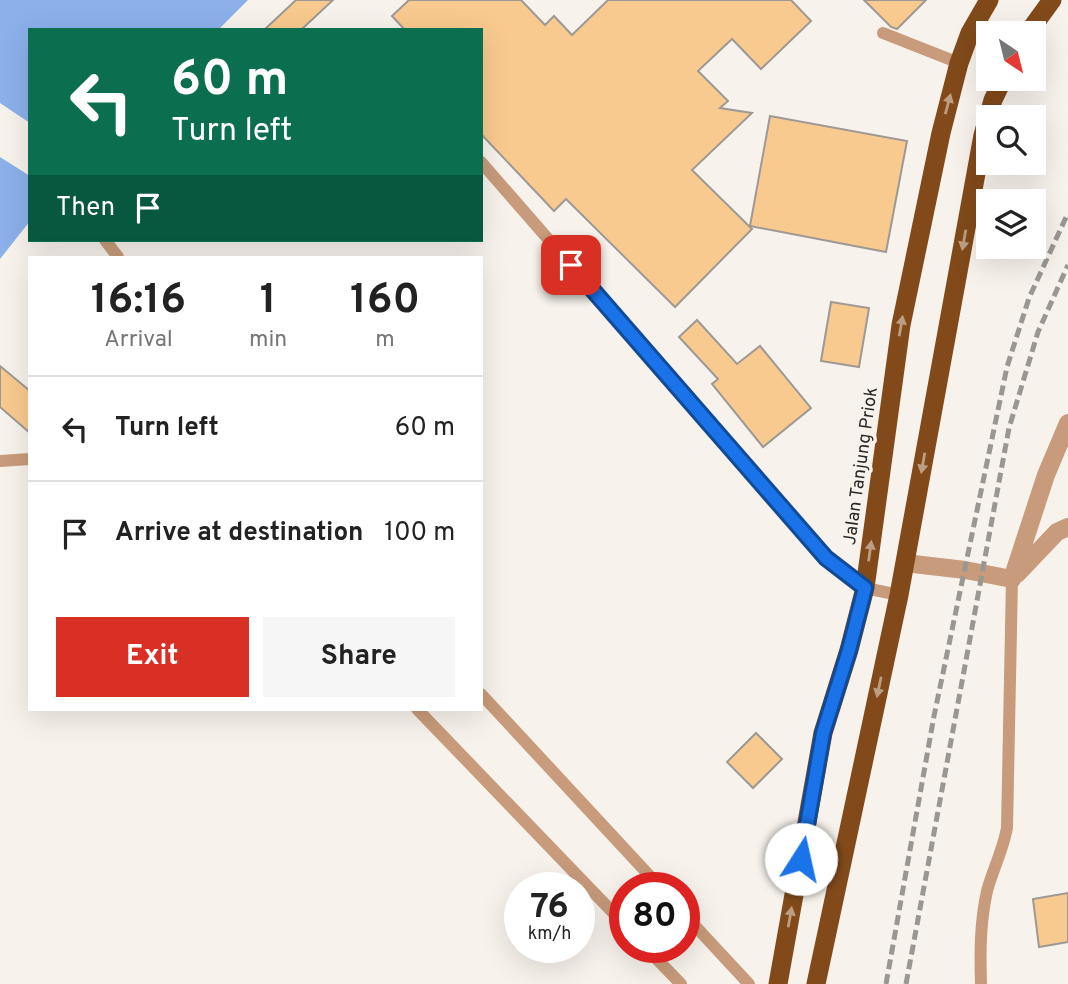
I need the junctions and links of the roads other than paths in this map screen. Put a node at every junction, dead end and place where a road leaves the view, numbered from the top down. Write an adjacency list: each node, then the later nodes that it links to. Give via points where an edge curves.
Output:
1 (989, 0): 5 (highway, Jalan Tanjung Priok)
2 (1052, 0): 3 (highway)
3 (1037, 21)
4 (883, 33): 5 (lane)
5 (959, 63): 16 (highway, Jalan Tanjung Priok, one-way to 5, via 901,325)
6 (997, 91): 14 (highway, one-way to 14, via 983,135)
7 (483, 164): 16 (lane, via 826,558)
8 (107, 242): 9 (lane)
9 (117, 256)
10 (1068, 424): 15 (street, via 1046,475)
11 (28, 459): 12 (lane)
12 (0, 461)
13 (1068, 527): 15 (street, via 1057,532)
14 (905, 563): 15 (street); 17 (highway)
15 (1013, 579): 28 (lane, via 1007,828 979,930)
16 (865, 588): 17 (lane); 26 (highway, Jalan Tanjung Priok, one-way to 16, via 823,733)
17 (899, 594): 27 (highway, one-way to 27)
18 (483, 696): 20 (lane)
19 (419, 711): 21 (lane)
20 (646, 872)
21 (609, 908)
22 (700, 931): 25 (lane)
23 (661, 963): 24 (lane)
24 (681, 984)
25 (749, 984)
26 (778, 984)
27 (816, 984)
28 (981, 984)

